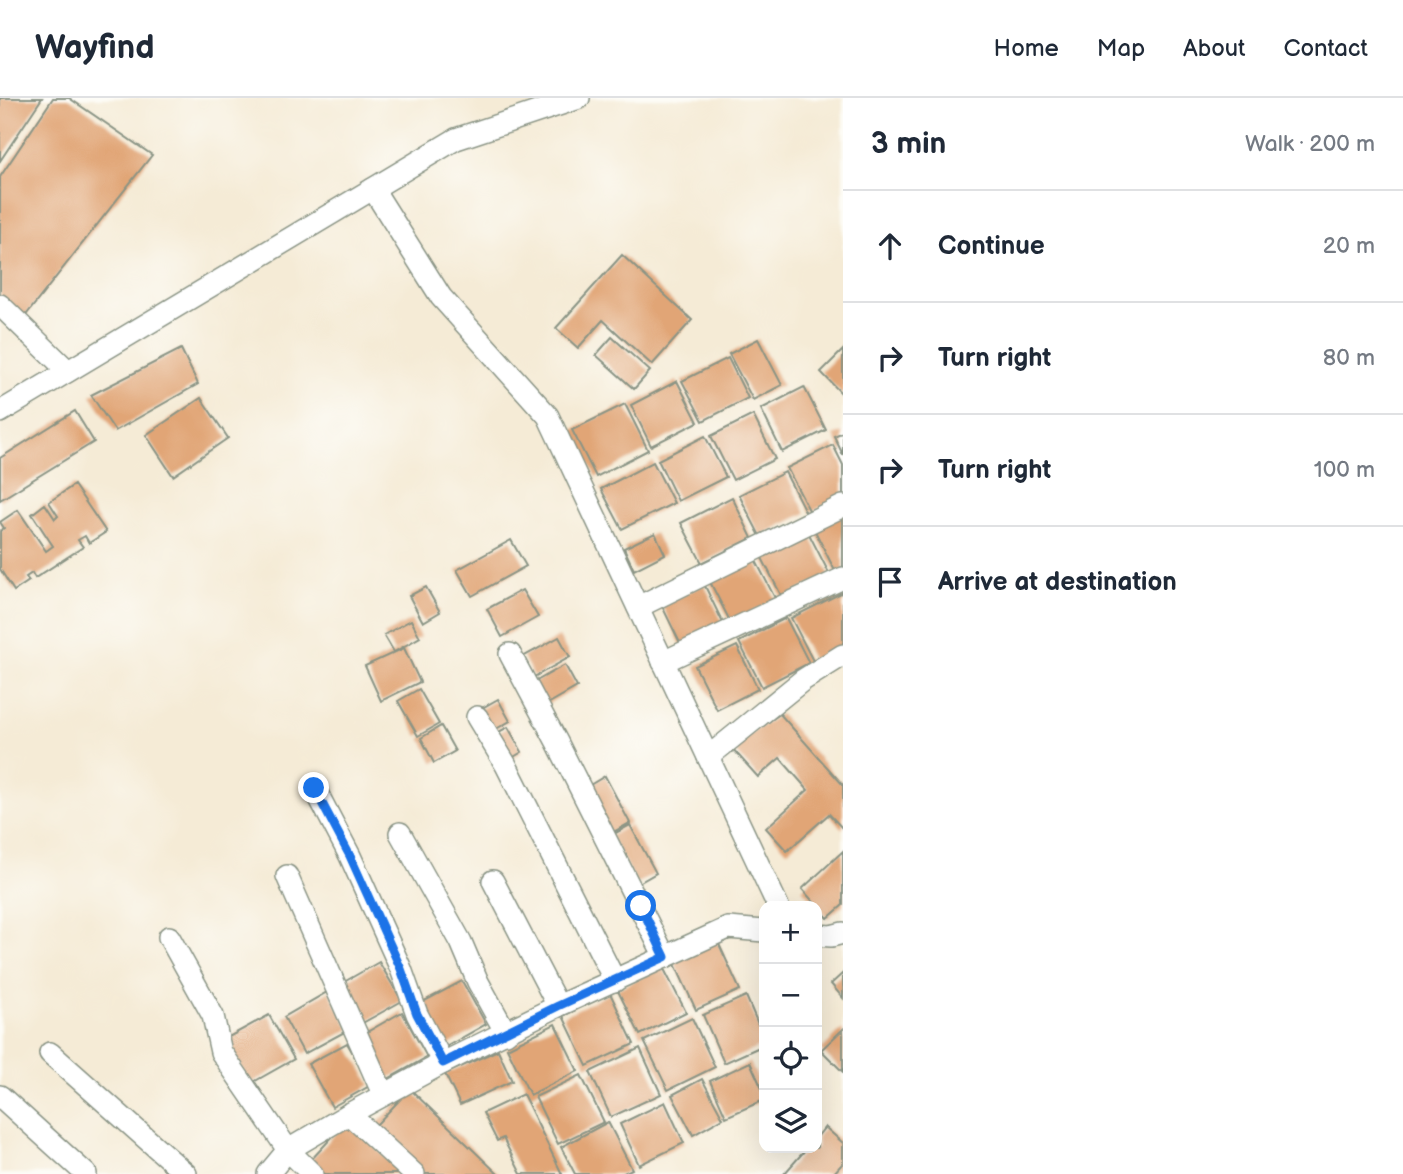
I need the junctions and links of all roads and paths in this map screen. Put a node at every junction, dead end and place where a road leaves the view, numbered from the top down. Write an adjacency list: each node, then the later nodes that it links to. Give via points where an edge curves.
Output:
1 (579, 98): 2 (street, via 456,139)
2 (373, 189): 4 (street); 8 (street, via 440,297 548,416)
3 (0, 305): 4 (street)
4 (68, 371): 5 (street)
5 (0, 412)
6 (843, 506): 8 (street)
7 (843, 578): 11 (street)
8 (638, 607): 11 (street)
9 (510, 654): 23 (street)
10 (843, 656): 13 (street, via 803,680)
11 (663, 662): 13 (street)
12 (477, 717): 24 (street)
13 (708, 757): 18 (street)
14 (314, 788): 28 (street, via 350,856 417,1014)
15 (400, 833): 26 (street)
16 (287, 876): 29 (street)
17 (493, 881): 25 (street)
18 (776, 901)
19 (759, 931): 23 (street, via 728,928)
20 (843, 933): 21 (street)
21 (822, 935)
22 (169, 937): 32 (street, via 213,1016 221,1052)
23 (665, 957): 24 (street)
24 (615, 981): 25 (street)
25 (558, 1006): 26 (street)
26 (506, 1033): 28 (street)
27 (50, 1052): 34 (street)
28 (443, 1063): 29 (street)
29 (383, 1094): 31 (street)
30 (0, 1096): 33 (street)
31 (349, 1114): 32 (street); 37 (street)
32 (288, 1150): 35 (street); 36 (street)
33 (86, 1174)
34 (186, 1174)
35 (268, 1174)
36 (312, 1174)
37 (414, 1174)

